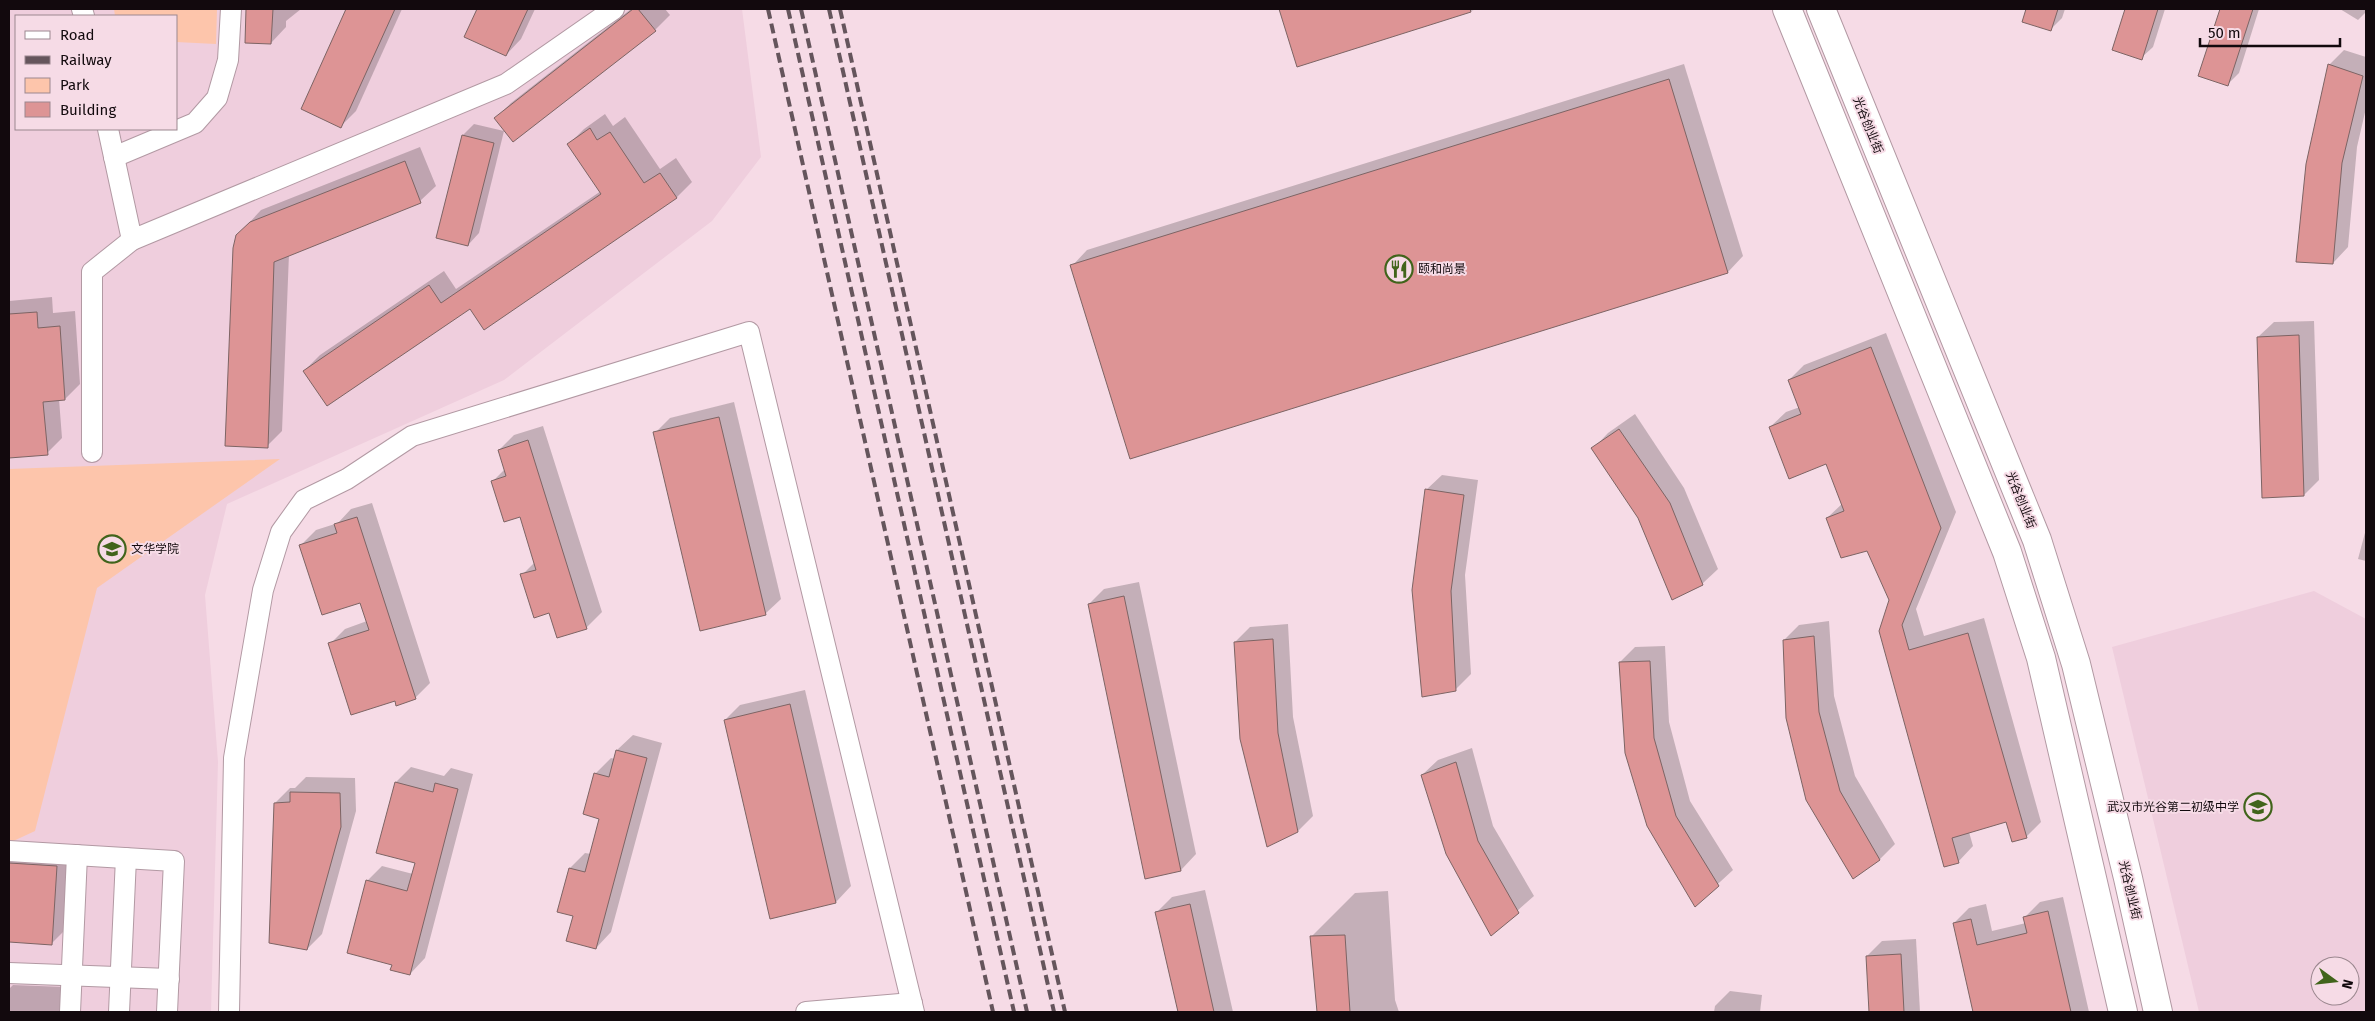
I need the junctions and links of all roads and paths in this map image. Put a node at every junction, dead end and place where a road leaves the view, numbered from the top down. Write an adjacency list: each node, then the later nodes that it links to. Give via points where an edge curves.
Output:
1 (230, 9): 6 (street, via 228,60 217,98 195,123)
2 (614, 9): 7 (street, via 506,84)
3 (1787, 9): 22 (main road, via 2007,552 2041,658)
4 (1821, 9): 23 (main road, 光谷创业街, via 2037,540 2076,664)
5 (108, 130): 6 (street)
6 (114, 157): 7 (street)
7 (132, 240): 8 (street, via 92,272)
8 (92, 452)
9 (9, 851): 10 (street)
10 (77, 854): 11 (street); 13 (street)
11 (126, 858): 14 (street); 15 (street, via 174,861)
12 (9, 973): 13 (street)
13 (71, 975): 14 (street); 17 (street)
14 (121, 977): 15 (street); 18 (street)
15 (169, 979): 19 (street)
16 (913, 1008): 20 (street, via 749,332 412,436 347,479 304,500 281,532 263,590 234,758); 21 (street)
17 (70, 1012)
18 (119, 1012)
19 (167, 1012)
20 (228, 1012)
21 (806, 1012)
22 (2123, 1012)
23 (2158, 1012)

